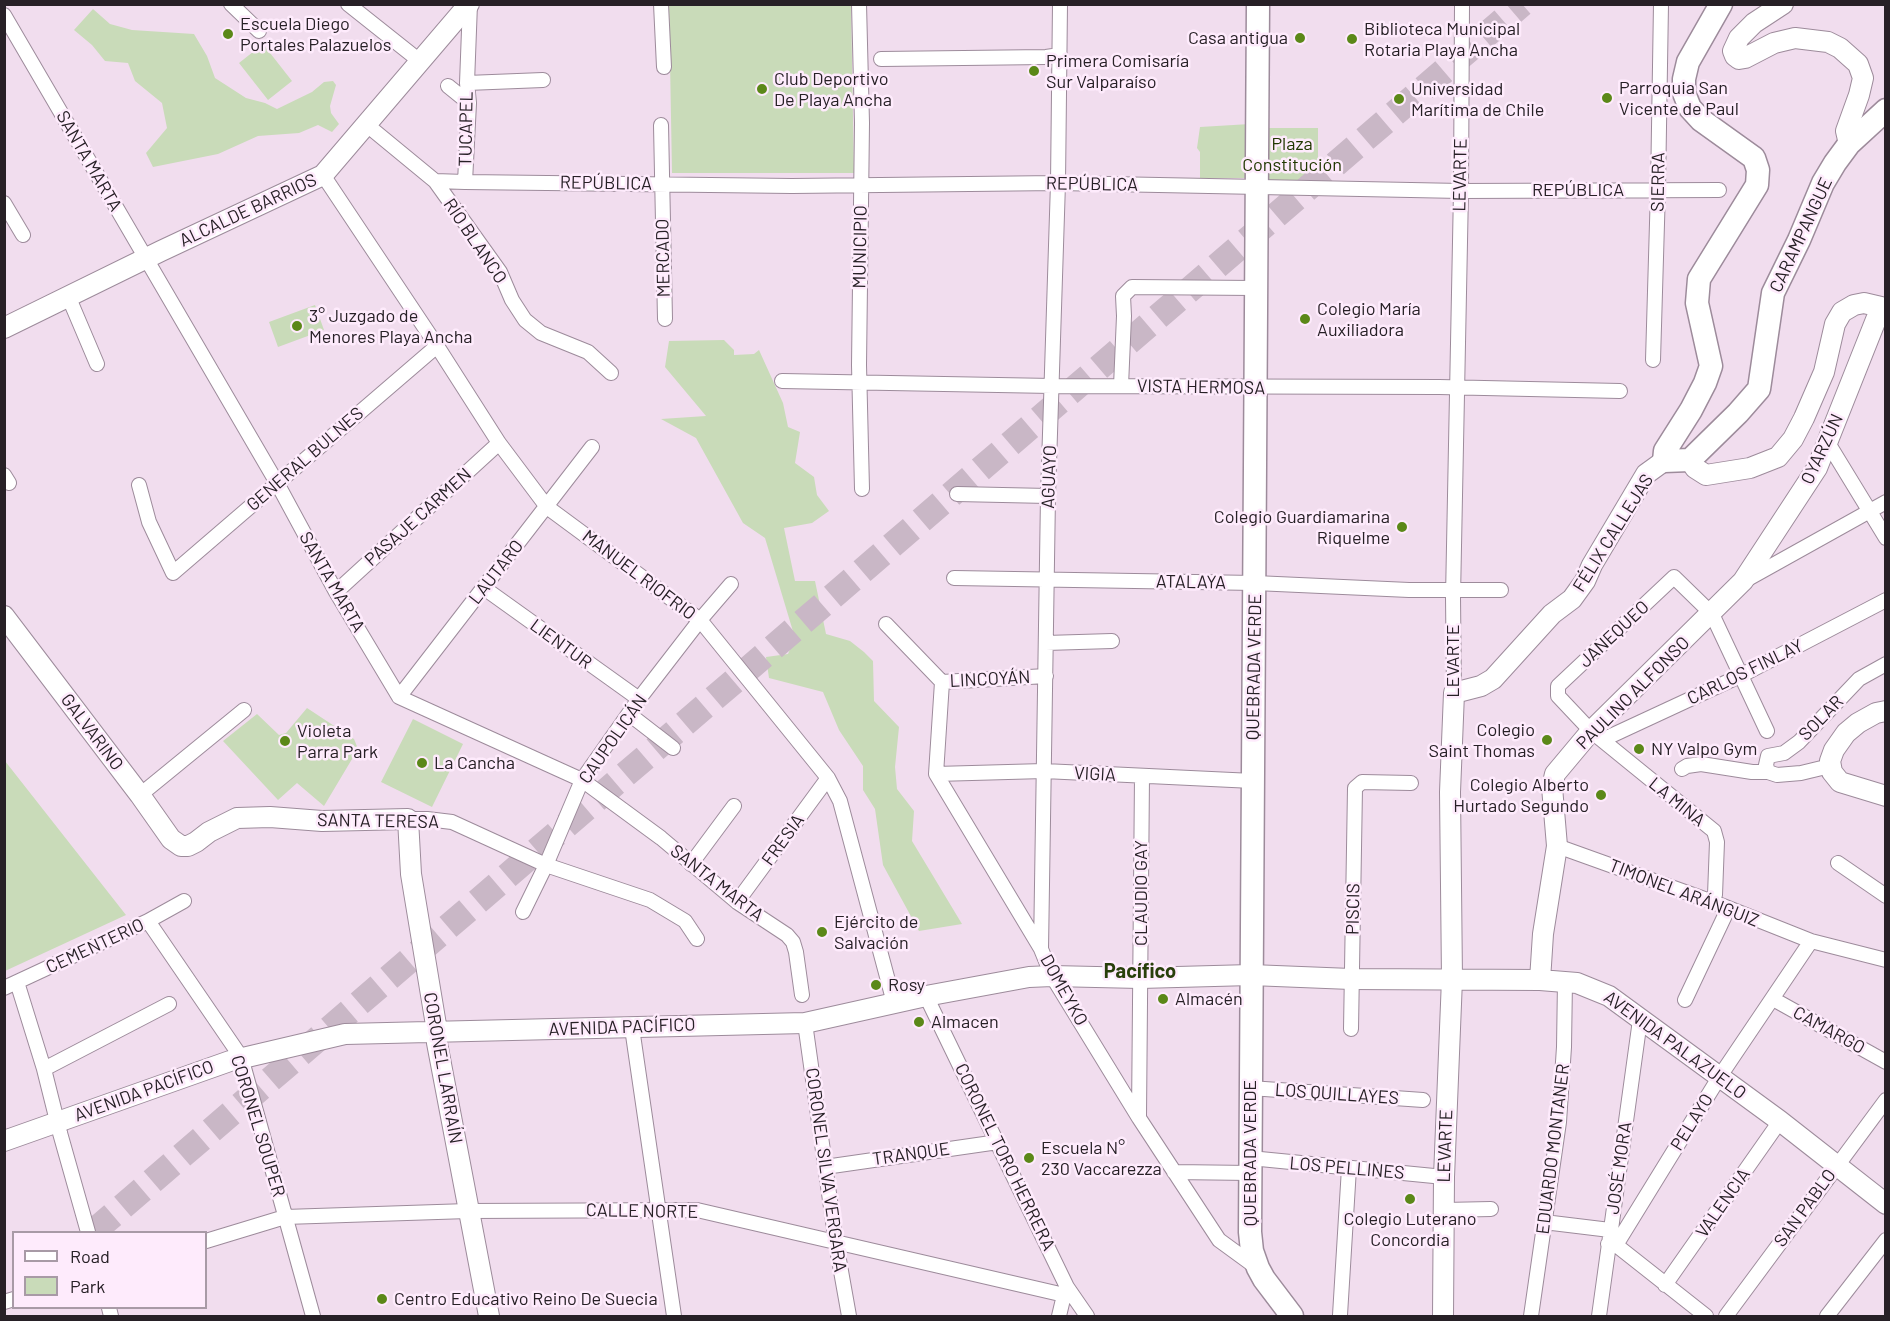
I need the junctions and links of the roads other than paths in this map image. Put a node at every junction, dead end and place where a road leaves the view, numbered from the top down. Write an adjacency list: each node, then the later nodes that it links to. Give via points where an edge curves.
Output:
1 (231, 4): 13 (street)
2 (348, 4): 16 (street)
3 (470, 4): 16 (street, ALCALDE BARRIOS); 19 (street, TUCAPEL)
4 (661, 4): 17 (street)
5 (859, 4): 31 (street, MUNICIPIO)
6 (1060, 4): 14 (street, AGUAYO)
7 (1258, 4): 32 (main road, QUEBRADA VERDE)
8 (1462, 4): 35 (street, LEVARTE)
9 (1661, 4): 33 (street, SIERRA)
10 (1721, 4): 59 (main road, via 1688,62 1684,93 1701,120 1754,158 1757,185 1699,279 1697,303 1711,366 1691,410 1665,451)
11 (1783, 4): 25 (street, via 1739,38 1733,51 1735,56 1745,58 1774,42 1795,39 1828,42 1840,48 1858,64 1863,78 1846,131)
12 (4, 15): 38 (street, SANTA MARTA)
13 (259, 31)
14 (1060, 55): 15 (street); 29 (street, AGUAYO)
15 (881, 59)
16 (421, 62): 23 (street, ALCALDE BARRIOS)
17 (664, 67)
18 (543, 80): 19 (street, TUCAPEL)
19 (467, 83): 21 (street, TUCAPEL)
20 (448, 86): 21 (street)
21 (469, 103): 28 (street, TUCAPEL)
22 (1886, 110): 25 (main road, CARAMPANGUE)
23 (367, 125): 26 (street, ALCALDE BARRIOS); 27 (street, RÍO BLANCO)
24 (661, 125): 30 (street, MERCADO)
25 (1849, 144): 58 (main road, CARAMPANGUE, via 1823,183 1773,293 1759,388)
26 (323, 176): 38 (street, ALCALDE BARRIOS); 44 (street, MANUEL RIOFRIO)
27 (435, 181): 28 (street, TUCAPEL); 47 (street, RÍO BLANCO, via 500,272 525,320 541,333 588,352)
28 (465, 182): 30 (street, REPÚBLICA)
29 (1058, 183): 31 (street, REPÚBLICA); 32 (street, REPÚBLICA); 50 (street, AGUAYO)
30 (661, 184): 31 (street, REPÚBLICA); 42 (street, MERCADO)
31 (861, 184): 49 (street, MUNICIPIO)
32 (1256, 186): 35 (street, REPÚBLICA); 39 (main road, QUEBRADA VERDE)
33 (1659, 189): 34 (street, REPÚBLICA); 35 (street, REPÚBLICA); 45 (street, SIERRA)
34 (1719, 190)
35 (1461, 191): 53 (street, LEVARTE)
36 (4, 203): 37 (street)
37 (23, 235)
38 (146, 259): 40 (street, ALCALDE BARRIOS); 60 (street, SANTA MARTA)
39 (1255, 288): 51 (street, via 1132,287 1123,296); 52 (main road, QUEBRADA VERDE)
40 (69, 298): 43 (street, ALCALDE BARRIOS); 46 (street)
41 (1884, 306): 56 (street, OYARZÚN, via 1862,350); 58 (street, via 1864,303 1842,312 1835,324 1824,372 1804,418 1778,456 1750,468 1706,475)
42 (665, 319)
43 (4, 328)
44 (437, 346): 55 (street, MANUEL RIOFRIO); 60 (street, GENERAL BULNES)
45 (1653, 360)
46 (97, 364)
47 (611, 373)
48 (782, 381): 49 (street, VISTA HERMOSA)
49 (859, 382): 50 (street, VISTA HERMOSA); 62 (street, MUNICIPIO)
50 (1052, 386): 51 (street, VISTA HERMOSA); 64 (street, AGUAYO)
51 (1121, 386): 52 (street, VISTA HERMOSA)
52 (1254, 387): 53 (street, VISTA HERMOSA); 72 (main road, QUEBRADA VERDE)
53 (1456, 388): 54 (street, VISTA HERMOSA); 75 (street, LEVARTE)
54 (1620, 391)
55 (499, 443): 66 (street, MANUEL RIOFRIO); 77 (street, PASAJE CARMEN)
56 (1828, 443): 67 (street); 71 (street, OYARZÚN, via 1817,468)
57 (592, 447): 66 (street, LAUTARO)
58 (1690, 460): 59 (main road)
59 (1664, 461): 89 (street, FÉLIX CALLEJAS, via 1646,474 1578,592 1552,614 1493,679)
60 (277, 483): 61 (street, GENERAL BULNES, via 173,573 149,522); 77 (street, SANTA MARTA)
61 (139, 485)
62 (862, 489)
63 (957, 494): 64 (street)
64 (1048, 496): 70 (street, AGUAYO)
65 (1886, 502): 67 (street, PAULINO ALFONSO)
66 (547, 507): 74 (street, LAUTARO); 81 (street, MANUEL RIOFRIO)
67 (1869, 510): 68 (street); 71 (street, PAULINO ALFONSO)
68 (1886, 538)
69 (954, 578): 70 (street, ATALAYA)
70 (1048, 580): 72 (street, ATALAYA); 84 (street, AGUAYO)
71 (1743, 581): 79 (street, PAULINO ALFONSO)
72 (1255, 583): 75 (street, ATALAYA); 106 (main road, QUEBRADA VERDE)
73 (730, 584): 81 (street, CAUPOLICÁN)
74 (484, 588): 90 (street, LAUTARO); 91 (street, LIENTUR)
75 (1453, 590): 76 (street, ATALAYA); 89 (street, LEVARTE)
76 (1501, 590)
77 (336, 592): 90 (street, SANTA MARTA)
78 (1886, 600): 86 (street, CARLOS FINLAY)
79 (1712, 614): 86 (street); 96 (street, PAULINO ALFONSO); 96 (street, JANEQUEO, via 1674,577 1558,687 1558,696)
80 (4, 616): 108 (street, GALVARINO)
81 (700, 620): 91 (street, CAUPOLICÁN); 104 (street, MANUEL RIOFRIO)
82 (886, 624): 88 (street, LINCOYÁN)
83 (1112, 641): 84 (street)
84 (1046, 643): 87 (street, AGUAYO)
85 (1886, 664): 101 (street, SOLAR, via 1859,679 1799,742 1784,753 1768,756)
86 (1742, 675): 95 (street); 96 (street, CARLOS FINLAY)
87 (1046, 676): 88 (street, LINCOYÁN); 100 (street, AGUAYO)
88 (942, 682): 102 (street)
89 (1454, 693): 132 (street, LEVARTE, via 1450,792)
90 (399, 697): 105 (street, SANTA MARTA)
91 (639, 699): 94 (street, CAUPOLICÁN)
92 (244, 710): 108 (street)
93 (1886, 711): 98 (street, via 1876,713 1846,733 1834,750)
94 (629, 714): 97 (street); 105 (street, CAUPOLICÁN)
95 (1767, 731)
96 (1596, 736): 113 (street, PAULINO ALFONSO, via 1553,780); 117 (street, LA MINA, via 1713,831 1718,850)
97 (673, 748)
98 (1830, 766): 101 (street, via 1789,775); 109 (street, via 1845,785)
99 (1682, 769): 101 (street, via 1701,764)
100 (1044, 771): 102 (street, VIGIA); 103 (street, VIGIA); 126 (street, AGUAYO)
101 (1768, 772)
102 (936, 774): 126 (street, DOMEYKO)
103 (1142, 776): 106 (street, VIGIA); 130 (street, CLAUDIO GAY)
104 (828, 777): 120 (street, FRESIA); 140 (street, MANUEL RIOFRIO, via 840,801)
105 (582, 780): 115 (street, SANTA MARTA); 116 (street, CAUPOLICÁN)
106 (1253, 781): 128 (main road, QUEBRADA VERDE)
107 (1411, 783): 131 (street, PISCIS, via 1362,782 1355,788)
108 (140, 795): 112 (street, GALVARINO, via 171,839)
109 (1886, 796)
110 (734, 806): 115 (street)
111 (408, 819): 112 (street, SANTA TERESA, via 237,818 196,843); 116 (street, SANTA TERESA, via 452,822); 146 (street, CORONEL LARRAÍN, via 411,874)
112 (181, 846)
113 (1557, 846): 121 (street, TIMONEL ARÁNGUIZ); 133 (street, PAULINO ALFONSO)
114 (1838, 863): 118 (street)
115 (691, 864): 120 (street, SANTA MARTA)
116 (546, 865): 122 (street, CAUPOLICÁN); 124 (street, SANTA TERESA, via 650,900 685,921)
117 (1715, 895)
118 (1886, 896)
119 (184, 901): 123 (street, CEMENTERIO)
120 (737, 902): 136 (street, SANTA MARTA, via 793,942)
121 (1728, 909): 125 (street, TIMONEL ARÁNGUIZ); 139 (street)
122 (523, 912)
123 (148, 921): 135 (street, CEMENTERIO); 147 (street, CORONEL SOUPER)
124 (697, 939)
125 (1811, 941): 127 (street, TIMONEL ARÁNGUIZ); 138 (street, PELAYO)
126 (1041, 949): 129 (street, DOMEYKO)
127 (1883, 956)
128 (1251, 975): 130 (street, AVENIDA PACÍFICO); 131 (street, AVENIDA PALAZUELO); 151 (main road, QUEBRADA VERDE)
129 (1052, 976): 130 (street, AVENIDA PACÍFICO); 137 (street, AVENIDA PACÍFICO); 154 (street, DOMEYKO)
130 (1140, 978): 154 (street, CLAUDIO GAY)
131 (1351, 979): 132 (street, AVENIDA PALAZUELO); 145 (street, PISCIS)
132 (1452, 979): 133 (street, AVENIDA PALAZUELO); 164 (street, LEVARTE)
133 (1540, 980): 134 (street, AVENIDA PALAZUELO)
134 (1565, 981): 142 (street, AVENIDA PALAZUELO, via 1599,991); 171 (street, EDUARDO MONTANER, via 1559,1122)
135 (11, 985): 149 (street)
136 (802, 995)
137 (926, 996): 140 (street, AVENIDA PACÍFICO); 158 (street, CORONEL TORO HERRERA)
138 (1773, 999): 148 (street, CAMARGO); 150 (street, PELAYO)
139 (1685, 1000)
140 (894, 1003): 143 (street, AVENIDA PACÍFICO)
141 (169, 1004): 149 (street)
142 (1640, 1020): 150 (street, AVENIDA PALAZUELO); 173 (street, JOSÉ MORA)
143 (805, 1023): 144 (street, AVENIDA PACÍFICO); 161 (street, CORONEL SILVA VERGARA)
144 (632, 1028): 146 (street, AVENIDA PACÍFICO); 166 (street)
145 (1351, 1029)
146 (437, 1031): 147 (street, AVENIDA PACÍFICO, via 345,1034); 169 (street, CORONEL LARRAÍN)
147 (241, 1057): 155 (street, AVENIDA PACÍFICO); 170 (street, CORONEL SOUPER)
148 (1886, 1062)
149 (44, 1069): 155 (street)
150 (1720, 1076): 156 (street, AVENIDA PALAZUELO); 173 (street, PELAYO)
151 (1250, 1088): 152 (street, LOS QUILLAYES); 160 (main road, QUEBRADA VERDE)
152 (1423, 1100)
153 (1886, 1100): 159 (street, SAN PABLO)
154 (1139, 1118): 163 (street, DOMEYKO)
155 (57, 1122): 157 (street, AVENIDA PACÍFICO); 172 (street)
156 (1780, 1122): 159 (street, AVENIDA PALAZUELO); 178 (street, VALENCIA)
157 (4, 1141)
158 (998, 1142): 161 (street, TRANQUE); 179 (street, CORONEL TORO HERRERA)
159 (1837, 1164): 165 (street, AVENIDA PALAZUELO); 192 (street, SAN PABLO)
160 (1250, 1166): 162 (street, LOS PELLINES); 163 (street, LOS PELLINES); 177 (main road, QUEBRADA VERDE, via 1251,1242)
161 (825, 1167): 176 (street, CORONEL SILVA VERGARA)
162 (1348, 1168): 164 (street, LOS PELLINES); 180 (street)
163 (1174, 1172): 177 (street, DOMEYKO, via 1219,1240)
164 (1444, 1177): 168 (street, LEVARTE)
165 (1886, 1204)
166 (659, 1209): 169 (street, CALLE NORTE); 176 (street, CALLE NORTE, via 698,1210); 183 (street)
167 (1491, 1209): 168 (street)
168 (1443, 1210): 188 (street, LEVARTE)
169 (468, 1211): 170 (street, CALLE NORTE); 182 (street, CORONEL LARRAÍN)
170 (285, 1217): 175 (street, CALLE NORTE); 181 (street, CORONEL SOUPER)
171 (1545, 1222): 173 (street); 189 (street, EDUARDO MONTANER)
172 (87, 1231)
173 (1611, 1240): 178 (street); 190 (street, JOSÉ MORA)
174 (1886, 1240): 193 (street)
175 (207, 1241)
176 (836, 1243): 179 (street, CALLE NORTE); 184 (street, CORONEL SILVA VERGARA)
177 (1258, 1268): 187 (main road, QUEBRADA VERDE)
178 (1665, 1285): 191 (street)
179 (1068, 1296): 185 (street); 186 (street, CORONEL TORO HERRERA)
180 (1340, 1315)
181 (313, 1317)
182 (489, 1317)
183 (674, 1317)
184 (849, 1317)
185 (1059, 1317)
186 (1087, 1317)
187 (1292, 1317)
188 (1443, 1317)
189 (1531, 1317)
190 (1599, 1317)
191 (1706, 1317)
192 (1726, 1317)
193 (1827, 1317)

